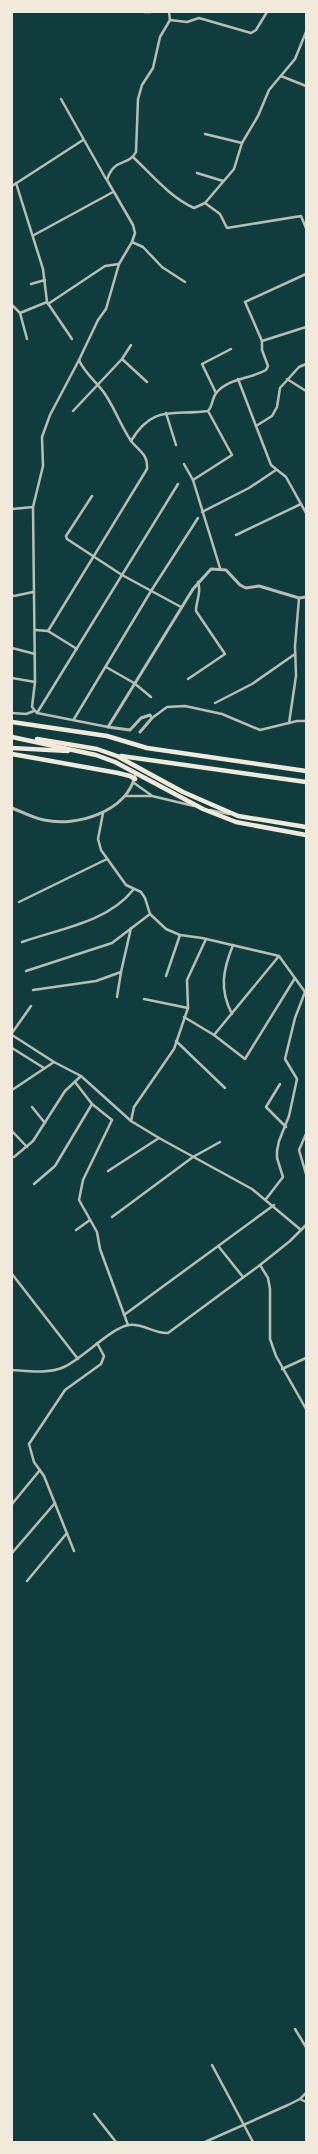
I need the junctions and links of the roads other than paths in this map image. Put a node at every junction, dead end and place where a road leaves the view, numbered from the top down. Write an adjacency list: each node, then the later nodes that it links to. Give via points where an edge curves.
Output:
1 (144, 12): 2 (street)
2 (150, 12)
3 (169, 12): 5 (street)
4 (267, 12): 5 (street, via 256,30 251,33 199,18 187,22)
5 (170, 20): 13 (street, via 160,36 153,68 142,85 138,99 136,152)
6 (306, 32): 7 (street, via 294,59)
7 (281, 76): 8 (street); 12 (street, via 269,90 258,116)
8 (306, 86)
9 (61, 99): 11 (street)
10 (205, 134): 12 (street)
11 (83, 140): 15 (street); 17 (street)
12 (242, 143): 16 (street, via 234,169)
13 (133, 157): 15 (street, via 115,165); 20 (street, via 186,204 194,208)
14 (197, 173): 16 (street)
15 (106, 180): 19 (street)
16 (223, 181): 20 (street)
17 (16, 183): 18 (street); 22 (street)
18 (12, 186)
19 (113, 192): 22 (street); 23 (street, via 133,224 135,233)
20 (205, 203): 21 (street, via 220,214 227,228 301,216)
21 (306, 228)
22 (34, 236): 26 (street)
23 (132, 242): 24 (street); 27 (street, via 143,247 162,267)
24 (119, 264): 29 (street, via 105,266); 39 (street, via 106,309)
25 (306, 274): 35 (street, via 245,302)
26 (45, 280): 28 (street); 29 (street)
27 (185, 282)
28 (30, 284)
29 (47, 303): 31 (street); 34 (street)
30 (12, 305): 31 (street)
31 (20, 313): 33 (street)
32 (306, 327): 35 (street)
33 (27, 339)
34 (72, 339)
35 (262, 341): 41 (street, via 268,366 266,370)
36 (131, 345): 38 (street)
37 (231, 349): 46 (street, via 202,364)
38 (122, 359): 43 (street); 44 (street)
39 (79, 360): 44 (street); 59 (street, via 44,428 43,466)
40 (306, 364): 42 (street)
41 (238, 379): 46 (street); 50 (street)
42 (287, 379): 45 (street); 50 (street, via 280,388 277,407 272,416)
43 (147, 382)
44 (98, 386): 47 (street); 51 (street)
45 (306, 390)
46 (216, 393): 48 (street, via 212,407)
47 (73, 411)
48 (208, 411): 49 (street); 55 (street, via 232,455)
49 (166, 413): 51 (street, via 145,422); 52 (street)
50 (256, 426): 54 (street, via 271,465)
51 (131, 441): 65 (street, via 148,460 147,469)
52 (176, 445)
53 (184, 464): 55 (street)
54 (276, 470): 58 (street, via 286,477); 61 (street, via 249,488)
55 (193, 480): 61 (street)
56 (178, 484): 67 (street)
57 (92, 496): 65 (street, via 66,536)
58 (301, 504): 62 (street); 64 (street)
59 (33, 507): 60 (street); 70 (street)
60 (12, 509)
61 (202, 512): 66 (street)
62 (306, 513)
63 (198, 518): 69 (street)
64 (236, 534)
65 (94, 557): 67 (street); 76 (street)
66 (220, 568): 68 (street, via 211,569); 72 (street, via 246,588 268,587)
67 (122, 575): 69 (street); 78 (street)
68 (198, 582): 74 (street); 83 (street, via 200,593 196,611 225,654)
69 (151, 591): 74 (street); 81 (street)
70 (34, 592): 71 (street); 75 (street)
71 (12, 595)
72 (299, 598): 73 (street); 80 (street)
73 (306, 598)
74 (181, 608): 85 (street)
75 (35, 630): 76 (street); 79 (street)
76 (48, 631): 78 (street)
77 (12, 648): 79 (street)
78 (77, 649): 88 (street)
79 (35, 654): 84 (street)
80 (295, 654): 87 (street, via 252,684); 94 (street, via 296,676)
81 (106, 667): 85 (street); 91 (street)
82 (12, 678): 84 (street)
83 (188, 678)
84 (35, 682): 88 (street, via 32,707)
85 (134, 683): 86 (street); 95 (street)
86 (151, 697)
87 (215, 702)
88 (36, 712): 89 (street); 91 (street)
89 (12, 713)
90 (152, 718): 94 (street, via 167,707 185,706 222,714 260,730); 95 (street, via 147,715 141,718 130,730); 96 (street)
91 (74, 719): 95 (street)
92 (306, 721): 94 (street)
93 (12, 722): 100 (highway, via 107,736 147,748)
94 (289, 723)
95 (108, 727)
96 (140, 732)
97 (12, 736): 107 (highway, via 97,749 117,756 189,794 238,816); 108 (highway, via 96,755 115,762 203,809 236,822)
98 (12, 748): 102 (highway, via 98,753)
99 (12, 754): 101 (highway, via 122,774)
100 (306, 771)
101 (135, 780): 103 (street); 104 (street)
102 (306, 782)
103 (126, 796): 104 (street); 106 (street)
104 (152, 796): 107 (street, via 220,812)
105 (12, 808): 106 (street, via 44,820 80,819)
106 (103, 813): 109 (street, via 98,840)
107 (306, 827)
108 (306, 835)
109 (107, 859): 110 (street, via 126,885); 111 (street)
110 (133, 890): 112 (street, via 140,892 145,898); 116 (street, via 114,908 99,916)
111 (19, 902)
112 (150, 914): 113 (street); 114 (street, via 166,929)
113 (131, 928): 119 (street, via 112,943); 120 (street)
114 (180, 935): 115 (street); 121 (street)
115 (206, 939): 117 (street); 127 (street, via 187,980)
116 (22, 942)
117 (233, 946): 118 (street); 128 (street, via 225,966 224,982 225,1001)
118 (279, 956): 122 (street); 128 (street)
119 (26, 971)
120 (121, 972): 123 (street, via 96,981); 124 (street)
121 (166, 976)
122 (295, 978): 131 (street, via 245,1059); 145 (street, via 303,988 304,996 295,1018 285,1059 297,1079)
123 (33, 990)
124 (117, 997)
125 (144, 999): 127 (street)
126 (31, 1006): 130 (street)
127 (188, 1008): 129 (street)
128 (232, 1014): 131 (street)
129 (184, 1017): 131 (street); 132 (street)
130 (12, 1034): 134 (street)
131 (214, 1035)
132 (176, 1041): 139 (street); 143 (street, via 174,1050 134,1107)
133 (12, 1048): 135 (street)
134 (54, 1062): 135 (street); 136 (street)
135 (44, 1068): 140 (street)
136 (81, 1076): 137 (street); 143 (street)
137 (75, 1082): 141 (street); 144 (street, via 65,1091)
138 (280, 1084): 145 (street, via 266,1107)
139 (225, 1088)
140 (12, 1090)
141 (92, 1104): 155 (street, via 56,1166); 159 (street, via 112,1120 79,1192 79,1200)
142 (32, 1107): 144 (street)
143 (131, 1121): 148 (street)
144 (45, 1122): 150 (street)
145 (286, 1127): 156 (street, via 279,1141 277,1158 283,1177)
146 (12, 1131): 150 (street)
147 (306, 1134): 154 (street, via 299,1150)
148 (159, 1138): 152 (street); 153 (street)
149 (220, 1142): 152 (street)
150 (27, 1147): 151 (street)
151 (14, 1157)
152 (193, 1157): 156 (street, via 246,1185); 158 (street)
153 (108, 1171)
154 (306, 1174)
155 (34, 1184)
156 (266, 1199): 157 (street)
157 (274, 1205): 162 (street); 163 (street)
158 (112, 1217)
159 (90, 1220): 161 (street); 167 (street, via 97,1232 100,1249)
160 (306, 1225): 162 (street)
161 (76, 1230)
162 (301, 1230): 164 (street)
163 (219, 1247): 166 (street); 167 (street)
164 (260, 1265): 166 (street); 172 (street, via 268,1278 270,1289 270,1339)
165 (12, 1274): 171 (street)
166 (243, 1277): 168 (street, via 168,1332)
167 (124, 1315): 168 (street)
168 (128, 1325): 169 (street)
169 (97, 1343): 171 (street); 175 (street, via 104,1356 101,1364 65,1390 30,1444 34,1462)
170 (306, 1358): 172 (street)
171 (78, 1359): 173 (street, via 56,1370)
172 (282, 1369): 174 (street)
173 (12, 1370)
174 (306, 1409)
175 (40, 1470): 176 (street); 177 (street)
176 (55, 1503): 178 (street); 180 (street)
177 (12, 1504)
178 (67, 1533): 179 (street); 181 (street)
179 (74, 1550)
180 (12, 1553)
181 (27, 1582)
182 (295, 2029): 183 (street)
183 (306, 2046)
184 (212, 2065): 189 (street)
185 (306, 2093): 186 (street)
186 (300, 2099): 187 (street); 189 (street)
187 (306, 2102)
188 (94, 2114): 191 (street)
189 (243, 2124): 190 (street); 193 (street)
190 (211, 2141): 192 (street)
191 (116, 2142)
192 (205, 2142)
193 (253, 2142)

